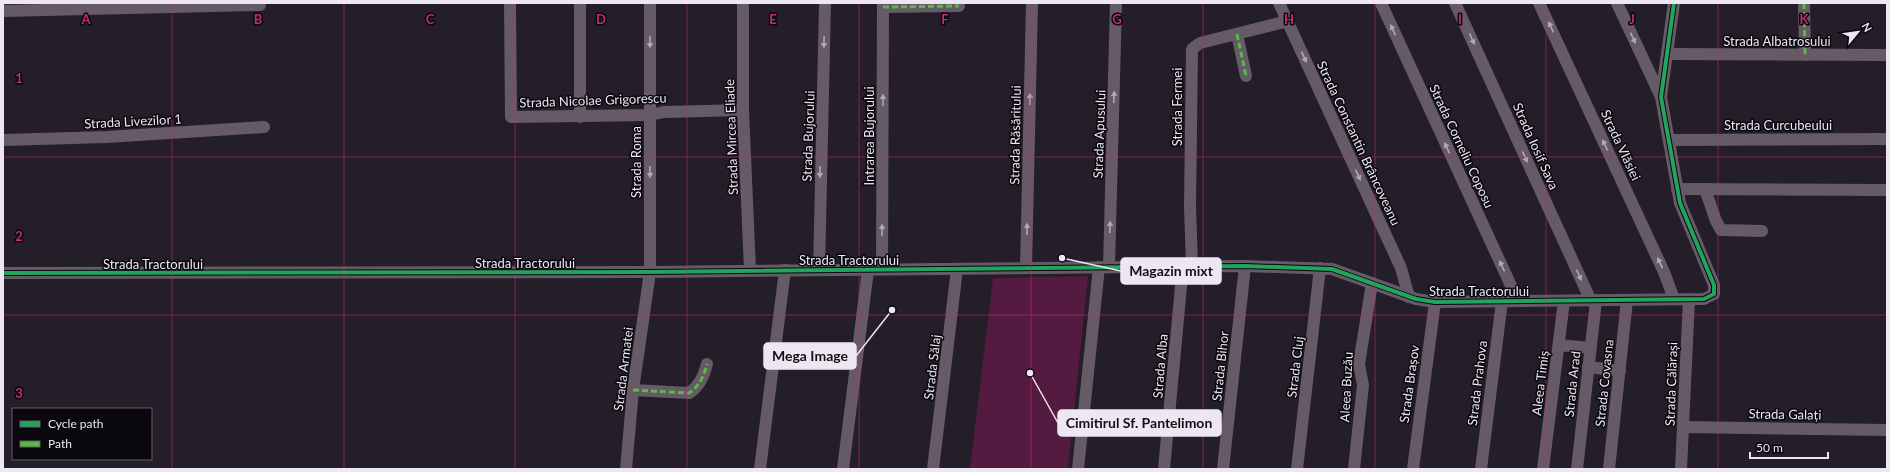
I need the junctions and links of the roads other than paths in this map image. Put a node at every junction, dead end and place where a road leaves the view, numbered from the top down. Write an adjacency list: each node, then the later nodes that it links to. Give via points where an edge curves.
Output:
1 (510, 3): 28 (street, Strada Nicolae Grigorescu, via 511,117)
2 (580, 3): 28 (street)
3 (650, 3): 27 (street, Strada Roma, one-way to 27)
4 (743, 3): 26 (street, Strada Mircea Eliade)
5 (825, 3): 45 (street, Strada Bujorului, one-way to 45)
6 (1032, 3): 40 (street, Strada Răsăritului, one-way to 6)
7 (1116, 3): 39 (street, Strada Apusului, one-way to 7)
8 (1279, 3): 19 (street, Strada Constantin Brâncoveanu)
9 (1380, 3): 56 (street, Strada Corneliu Coposu, one-way to 9)
10 (1456, 3): 58 (street, Strada Iosif Sava, one-way to 58)
11 (1540, 3): 52 (street, Strada Vlăsiei, one-way to 11, via 1664,272)
12 (1617, 3): 25 (street, one-way to 25)
13 (1674, 3): 21 (street)
14 (1804, 3): 22 (street)
15 (260, 5): 18 (street)
16 (883, 5): 17 (street); 47 (street, Intrarea Bujorului, one-way to 16)
17 (959, 6)
18 (3, 11)
19 (1288, 21): 20 (street, Strada Fermei); 51 (street, Strada Constantin Brâncoveanu, one-way to 51, via 1401,268)
20 (1237, 34): 24 (street); 37 (street, Strada Fermei, via 1200,43 1192,49)
21 (1667, 54): 22 (street, Strada Albatrosului); 25 (street)
22 (1805, 55): 23 (street, Strada Albatrosului)
23 (1887, 55)
24 (1246, 76)
25 (1662, 97): 32 (street)
26 (743, 110): 27 (street, Strada Nicolae Grigorescu, via 664,112); 43 (street, Strada Mircea Eliade)
27 (650, 115): 28 (street, Strada Nicolae Grigorescu); 48 (street, Strada Roma, one-way to 48)
28 (580, 117)
29 (264, 127): 31 (street, Strada Livezilor 1, via 108,137)
30 (1887, 139): 32 (street, Strada Curcubeului)
31 (3, 140)
32 (1668, 140): 33 (street)
33 (1677, 189): 34 (street); 53 (street, Strada Tractorului, via 1682,211 1715,290 1710,297)
34 (1705, 189): 35 (street); 36 (street, via 1721,230)
35 (1887, 190)
36 (1762, 231)
37 (1187, 265): 38 (street, Strada Tractorului); 39 (street, Strada Tractorului); 73 (street, Strada Alba)
38 (1246, 266): 41 (street, Strada Tractorului); 74 (street, Strada Bihor)
39 (1104, 267): 40 (street, Strada Tractorului); 72 (street, Strada Apusului)
40 (1026, 268): 42 (street, Strada Tractorului)
41 (1320, 268): 50 (street, Strada Tractorului, via 1340,271); 75 (street, Strada Cluj)
42 (957, 269): 47 (street, Strada Tractorului); 71 (street, Strada Sălaj)
43 (750, 270): 44 (street, Strada Tractorului); 48 (street, Strada Tractorului)
44 (785, 270): 45 (street, Strada Tractorului); 69 (street)
45 (819, 270): 46 (street, Strada Tractorului)
46 (868, 270): 47 (street, Strada Tractorului); 70 (street)
47 (882, 270)
48 (650, 272): 49 (street, Strada Tractorului); 65 (street, Strada Armatei)
49 (3, 273)
50 (1372, 284): 51 (street, Strada Tractorului); 76 (street, Aleea Buzău, via 1359,364 1363,385)
51 (1409, 297): 59 (street, Strada Tractorului)
52 (1674, 299): 53 (street, Strada Tractorului); 54 (street, Strada Tractorului)
53 (1689, 299): 66 (street, Strada Călărași)
54 (1627, 300): 58 (street, Strada Tractorului); 64 (street, Strada Covasna)
55 (1502, 301): 56 (street, Strada Tractorului); 59 (street, Strada Tractorului); 78 (street, Strada Prahova)
56 (1518, 301): 57 (street, Strada Tractorului)
57 (1564, 301): 58 (street, Strada Tractorului); 60 (street, Aleea Timiș)
58 (1593, 301): 61 (street, Strada Arad)
59 (1435, 302): 77 (street, Strada Brașov)
60 (1559, 345): 61 (street); 79 (street, Aleea Timiș)
61 (1590, 348): 63 (street, Strada Arad)
62 (707, 364): 65 (street, via 696,389 689,393)
63 (1588, 367): 64 (street); 80 (street, Strada Arad)
64 (1620, 371): 81 (street, Strada Covasna)
65 (633, 390): 68 (street, Strada Armatei)
66 (1684, 427): 67 (street, Strada Galați); 82 (street, Strada Călărași)
67 (1887, 430)
68 (626, 469)
69 (760, 469)
70 (843, 469)
71 (933, 469)
72 (1078, 469)
73 (1164, 469)
74 (1223, 469)
75 (1297, 469)
76 (1354, 469)
77 (1413, 469)
78 (1481, 469)
79 (1543, 469)
80 (1577, 469)
81 (1609, 469)
82 (1681, 469)

